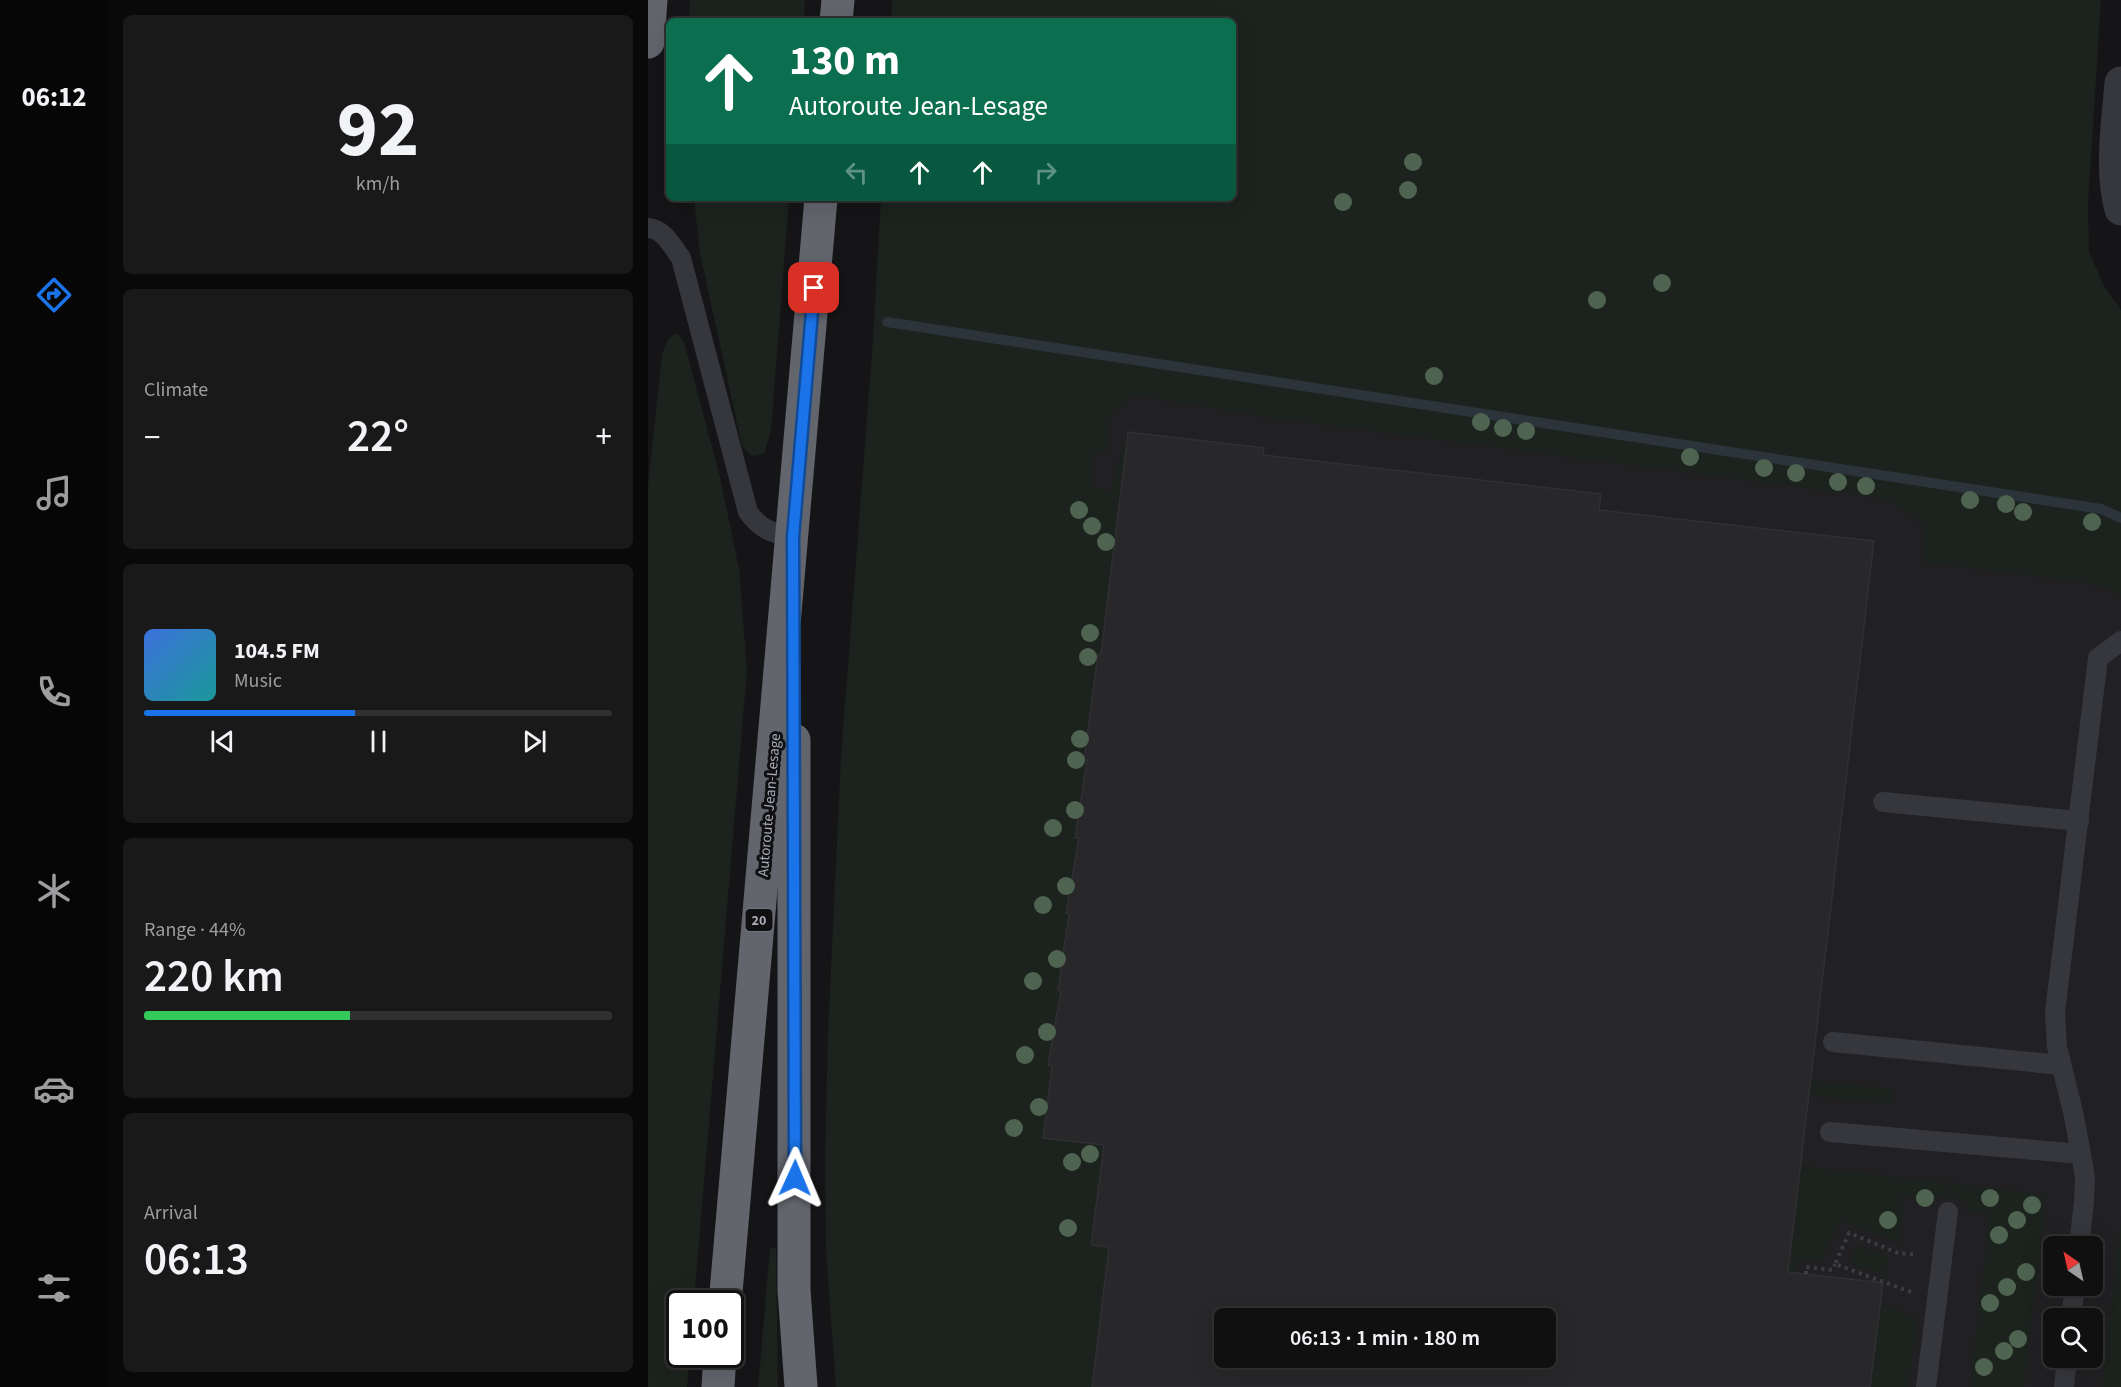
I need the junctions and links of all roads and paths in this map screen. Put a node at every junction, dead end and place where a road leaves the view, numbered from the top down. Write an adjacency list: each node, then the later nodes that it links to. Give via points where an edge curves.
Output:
1 (651, 0): 4 (highway)
2 (838, 0): 3 (highway)
3 (836, 18)
4 (648, 42)
5 (2121, 83): 7 (street, via 2116,153)
6 (821, 201): 9 (highway, Autoroute Jean-Lesage / 20)
7 (2121, 209)
8 (648, 228): 9 (lane, via 666,237 681,258 748,512 756,523 771,532)
9 (793, 537): 22 (highway, Autoroute Jean-Lesage / 20); 27 (highway, via 794,1290)
10 (2121, 641): 12 (lane, via 2098,658)
11 (1883, 802): 12 (lane)
12 (2079, 821): 14 (lane, via 2055,1012)
13 (1833, 1042): 14 (lane)
14 (2061, 1065): 16 (lane)
15 (1830, 1132): 16 (lane)
16 (2081, 1154): 18 (lane, via 2085,1177)
17 (1948, 1212): 28 (lane)
18 (2080, 1236)
19 (1898, 1253): 20 (path, via 1849,1233)
20 (1835, 1264): 21 (path, via 1832,1270 1806,1267); 23 (path)
21 (1806, 1274)
22 (726, 1290)
23 (1920, 1296)
24 (719, 1368): 26 (highway)
25 (2066, 1368): 29 (lane)
26 (718, 1387)
27 (801, 1387)
28 (1926, 1387)
29 (2064, 1387)

